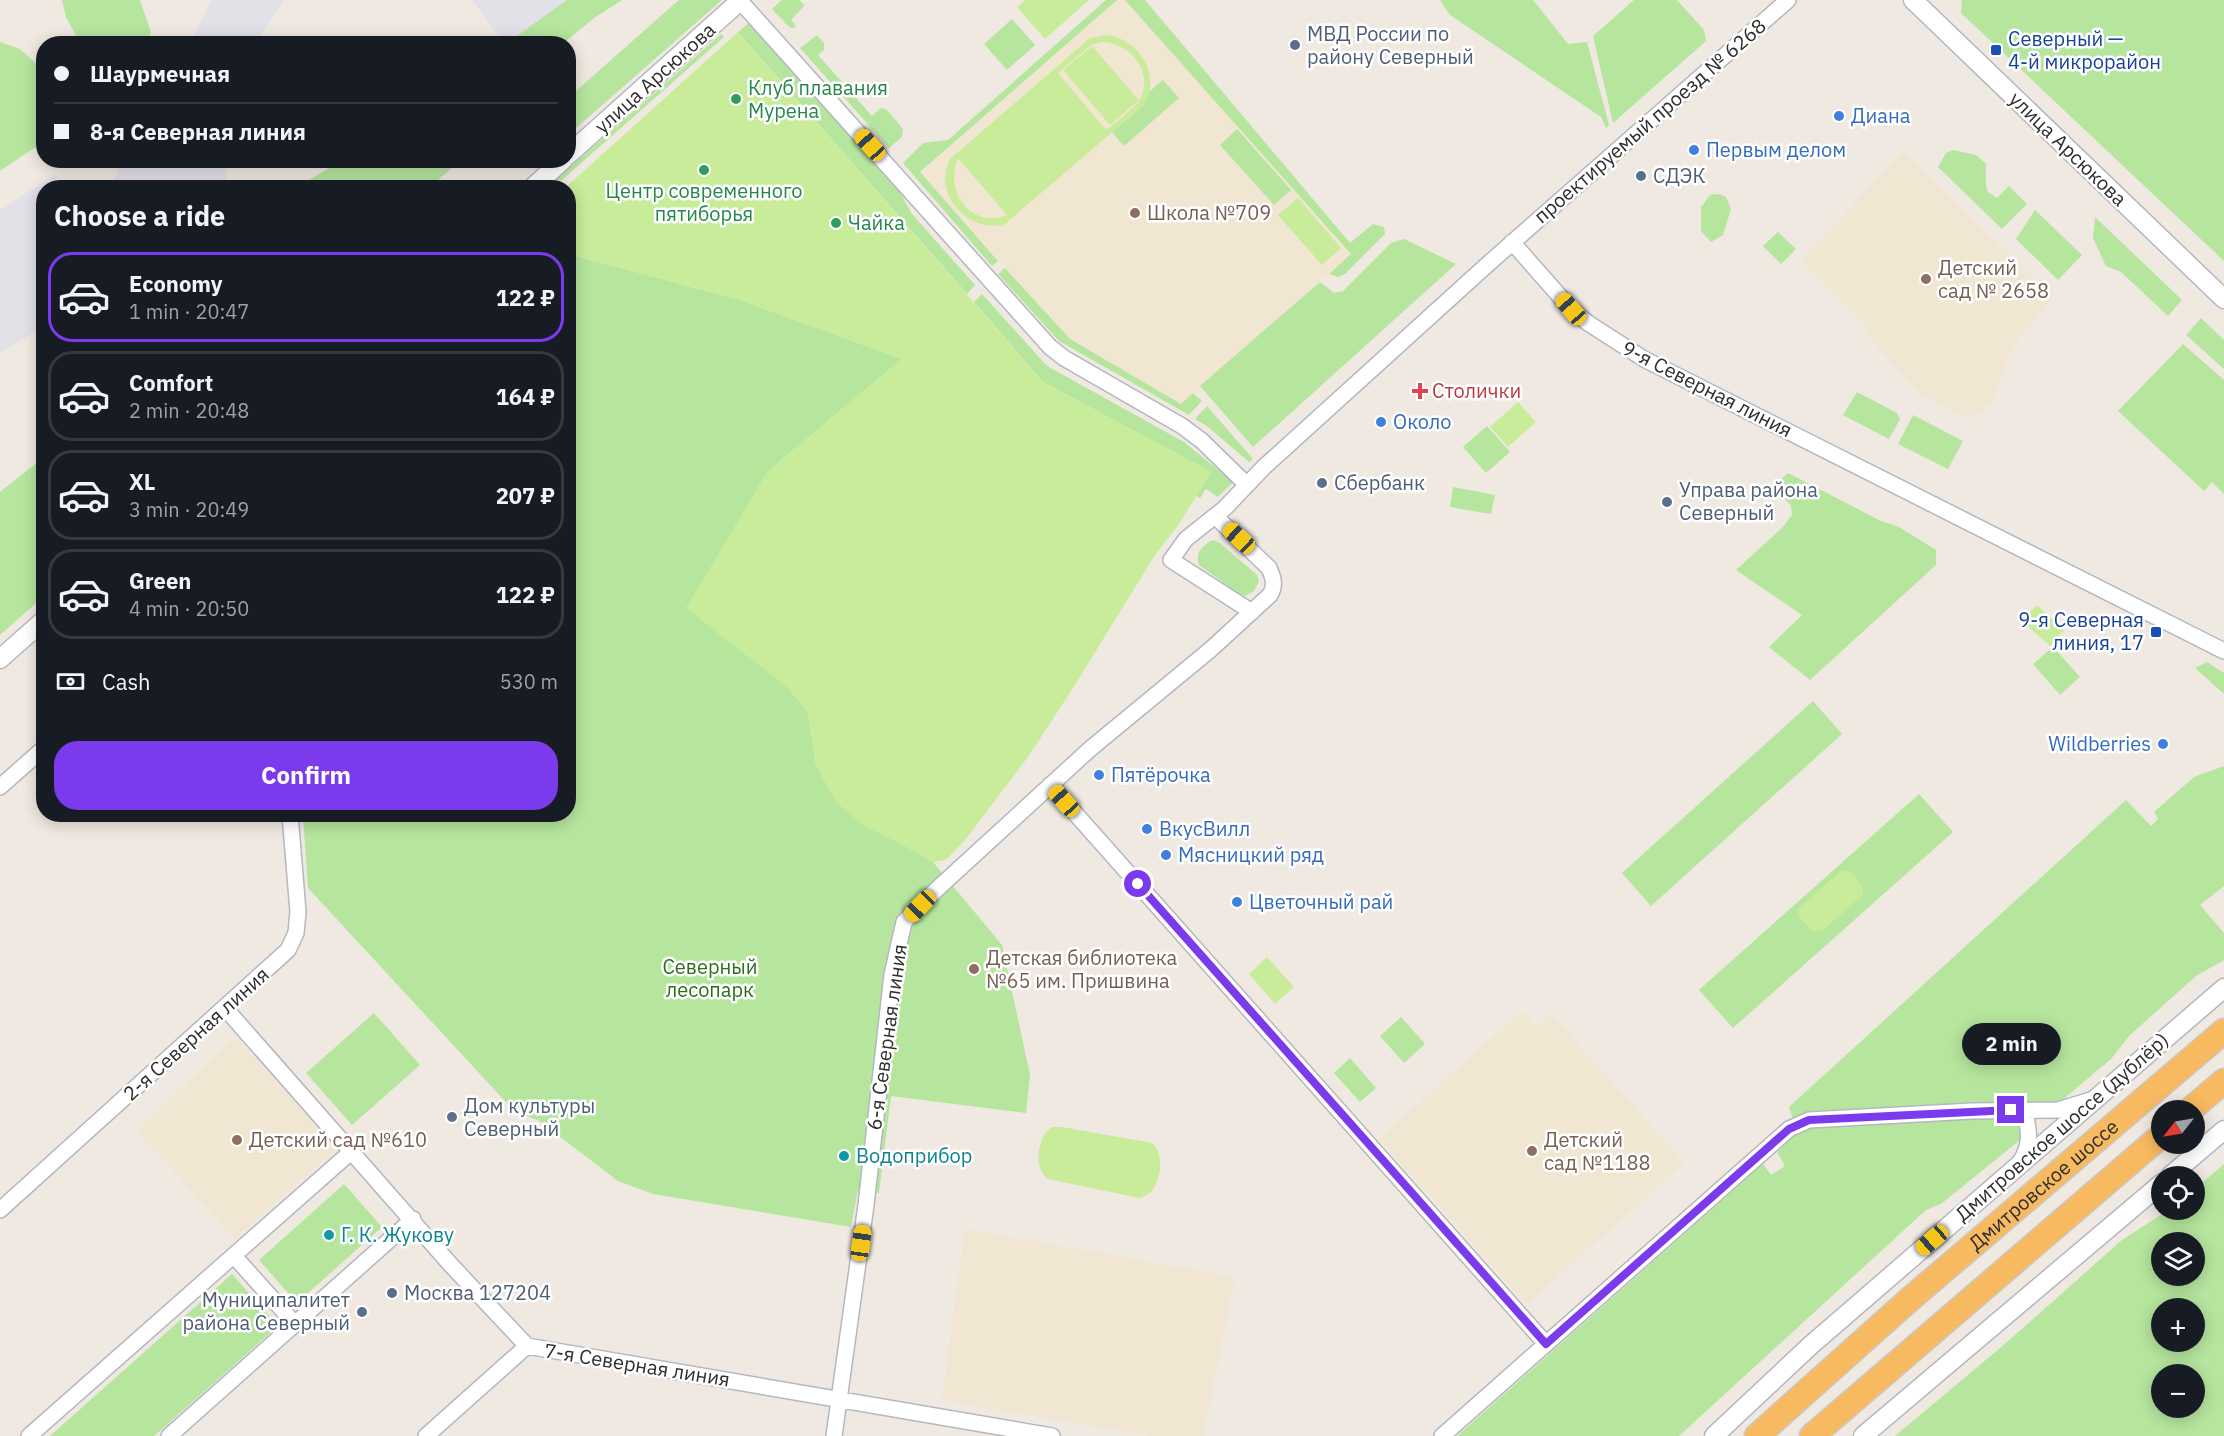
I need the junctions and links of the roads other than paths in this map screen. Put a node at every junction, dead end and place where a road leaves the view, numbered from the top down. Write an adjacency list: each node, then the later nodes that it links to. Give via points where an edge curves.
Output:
1 (741, 0): 4 (street, улица Арсюкова); 9 (street, via 1050,347 1182,426)
2 (1788, 0): 7 (street, проектируемый проезд № 6268)
3 (1924, 4): 8 (street, улица Арсюкова)
4 (576, 148)
5 (554, 168): 6 (street)
6 (541, 180)
7 (1512, 242): 9 (street); 13 (street, 9-я Северная линия, via 1571,309 1644,359)
8 (2224, 299)
9 (1248, 485): 10 (street)
10 (1215, 516): 11 (street, 6-я Северная линия, via 1269,568 1273,577 1270,595); 11 (street, via 1186,539 1171,560)
11 (1252, 612): 16 (street, 6-я Северная линия)
12 (36, 627): 14 (street)
13 (2224, 651)
14 (0, 659)
15 (36, 755): 17 (street)
16 (1050, 785): 36 (street); 38 (street, 6-я Северная линия, via 904,922 892,975)
17 (0, 787)
18 (291, 822): 20 (street, 2-я Северная линия, via 298,912 296,933 288,950)
19 (2224, 988): 23 (street, Дмитровское шоссе (дублёр))
20 (225, 1008): 28 (street, 7-я Северная линия); 32 (street, 2-я Северная линия)
21 (2224, 1031): 47 (highway, Дмитровское шоссе)
22 (2224, 1081): 24 (highway)
23 (2097, 1098): 25 (street, via 2058,1110); 29 (street, Дмитровское шоссе (дублёр))
24 (2202, 1100)
25 (2024, 1111): 29 (street, via 2029,1137 2027,1151); 36 (street, via 1809,1120 1789,1129)
26 (2224, 1130): 30 (street)
27 (2151, 1143): 48 (highway, Дмитровское шоссе)
28 (352, 1150): 33 (street, 7-я Северная линия); 34 (street)
29 (2018, 1165): 46 (street, Дмитровское шоссе (дублёр))
30 (2182, 1166)
31 (2151, 1192): 49 (street)
32 (0, 1210)
33 (413, 1219): 35 (street); 37 (street, 7-я Северная линия)
34 (234, 1256): 35 (street); 40 (street)
35 (295, 1324): 41 (street)
36 (1546, 1344): 45 (street)
37 (527, 1346): 38 (street, 7-я Северная линия); 42 (street)
38 (838, 1399): 39 (street, 7-я Северная линия); 43 (street, 6-я Северная линия)
39 (1031, 1434): 44 (street, 7-я Северная линия)
40 (29, 1436)
41 (169, 1436)
42 (426, 1436)
43 (834, 1436)
44 (1053, 1436)
45 (1442, 1436)
46 (1714, 1436)
47 (1757, 1436)
48 (1812, 1436)
49 (1863, 1436)

